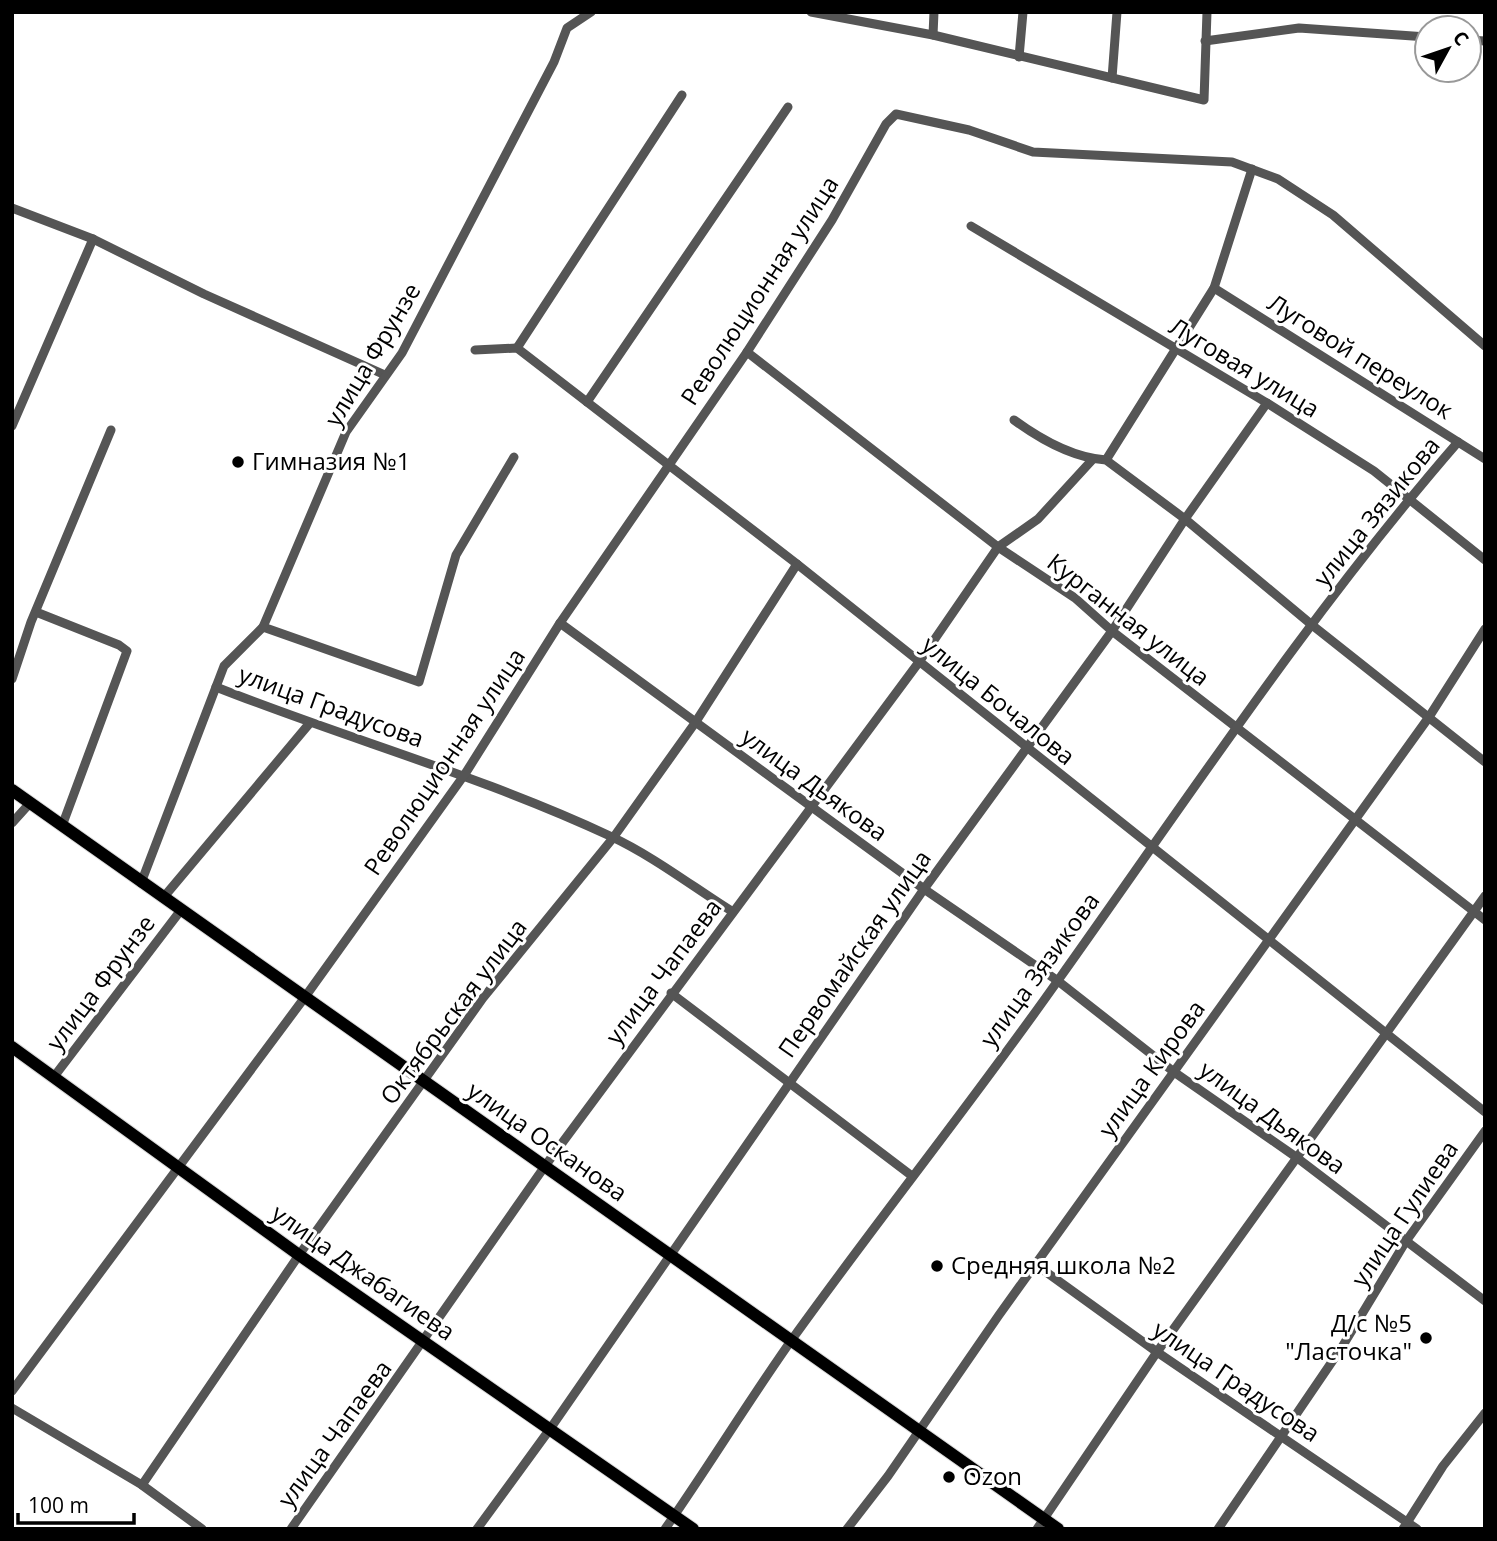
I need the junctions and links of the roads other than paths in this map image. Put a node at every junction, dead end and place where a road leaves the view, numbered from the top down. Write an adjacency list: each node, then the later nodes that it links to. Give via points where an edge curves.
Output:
1 (591, 12): 25 (street, улица Фрунзе, via 567,28 554,62 402,353)
2 (811, 12): 7 (street)
3 (934, 12): 8 (street)
4 (1023, 12): 11 (street)
5 (1117, 12): 12 (street)
6 (1207, 12): 10 (street)
7 (843, 14): 8 (street)
8 (933, 35): 11 (street)
9 (1413, 36): 10 (street, via 1299,28)
10 (1205, 41): 12 (street, via 1204,100)
11 (1019, 57): 12 (street)
12 (1112, 78)
13 (682, 95): 21 (street)
14 (788, 107): 26 (street)
15 (1252, 169): 19 (street); 20 (street, via 1278,179 1333,215); 24 (street, Революционная улица, via 1232,162 1033,152 969,130 896,114)
16 (12, 208): 18 (street)
17 (971, 226): 23 (street, Луговая улица)
18 (93, 239): 25 (street); 29 (street)
19 (1214, 288): 23 (street); 31 (street, Луговой переулок)
20 (1485, 346)
21 (517, 348): 22 (street); 26 (street, улица Бочалова)
22 (475, 350)
23 (1177, 350): 27 (street, Луговая улица); 35 (street)
24 (747, 352): 36 (street, Революционная улица); 39 (street, Курганная улица)
25 (385, 375): 45 (street, улица Фрунзе, via 346,432)
26 (587, 402): 36 (street, улица Бочалова)
27 (1267, 403): 37 (street, Луговая улица); 38 (street, Первомайская улица)
28 (1014, 420): 33 (street, via 1040,439)
29 (12, 426)
30 (111, 430): 42 (street)
31 (1458, 442): 34 (street, Луговой переулок); 37 (street, улица Зязикова)
32 (514, 457): 45 (street, via 456,555 419,682)
33 (1093, 459): 35 (street); 39 (street, улица Чапаева, via 1038,519)
34 (1485, 459)
35 (1106, 460): 38 (street)
36 (668, 465): 41 (street, улица Бочалова); 43 (street, Революционная улица)
37 (1409, 498): 40 (street, Луговая улица); 44 (street, улица Зязикова)
38 (1185, 519): 44 (street); 47 (street, Первомайская улица)
39 (998, 547): 47 (street, Курганная улица, via 1075,598); 48 (street, улица Чапаева)
40 (1485, 560)
41 (797, 564): 48 (street, улица Бочалова); 52 (street, Октябрьская улица)
42 (36, 612): 49 (street); 63 (street, via 127,651)
43 (560, 623): 52 (street, улица Дьякова); 57 (street, Революционная улица)
44 (1312, 625): 51 (street); 54 (street, улица Зязикова)
45 (263, 627): 50 (street, улица Фрунзе, via 224,666)
46 (1485, 629): 51 (street, улица Кирова)
47 (1112, 631): 54 (street, Курганная улица); 55 (street, Первомайская улица)
48 (919, 662): 55 (street, улица Бочалова); 60 (street, улица Чапаева)
49 (12, 679)
50 (216, 687): 53 (street, улица Градусова); 66 (street, улица Фрунзе)
51 (1429, 717): 56 (street); 61 (street, улица Кирова)
52 (695, 723): 60 (street, улица Дьякова); 64 (street, Октябрьская улица)
53 (309, 724): 57 (street, улица Градусова); 69 (street, улица Фрунзе)
54 (1238, 728): 61 (street, Курганная улица); 65 (street, улица Зязикова)
55 (1026, 748): 65 (street, улица Бочалова); 67 (street, Первомайская улица)
56 (1485, 762)
57 (465, 774): 64 (street, улица Градусова); 77 (street, Революционная улица)
58 (12, 790): 59 (main road, улица Осканова)
59 (30, 803): 62 (street); 63 (main road, улица Осканова)
60 (811, 806): 67 (street, улица Дьякова); 72 (street, улица Чапаева)
61 (1355, 819): 71 (street, Курганная улица); 74 (street, улица Кирова)
62 (12, 823)
63 (62, 826): 66 (main road, улица Осканова)
64 (613, 838): 72 (street, улица Градусова); 82 (street, Октябрьская улица, via 483,998)
65 (1150, 847): 74 (street, улица Бочалова); 75 (street, улица Зязикова)
66 (141, 883): 69 (main road, улица Осканова)
67 (924, 889): 75 (street, улица Дьякова); 83 (street, Первомайская улица)
68 (1485, 896): 71 (street)
69 (163, 898): 70 (main road, улица Осканова)
70 (181, 910): 77 (main road, улица Осканова); 81 (street, улица Фрунзе)
71 (1472, 910): 73 (street, Курганная улица); 78 (street)
72 (733, 912): 76 (street, улица Чапаева)
73 (1485, 920)
74 (1268, 940): 78 (street, улица Бочалова); 80 (street, улица Кирова)
75 (1058, 981): 80 (street, улица Дьякова); 89 (street, улица Зязикова)
76 (671, 993): 83 (street); 87 (street, улица Чапаева)
77 (305, 997): 82 (main road, улица Осканова); 88 (street, Революционная улица)
78 (1384, 1034): 84 (street, улица Бочалова); 86 (street)
79 (12, 1047): 81 (main road, улица Джабагиева)
80 (1174, 1072): 86 (street, улица Дьякова); 93 (street, улица Кирова)
81 (53, 1078): 88 (main road, улица Джабагиева)
82 (425, 1081): 87 (main road, улица Осканова); 92 (street, Октябрьская улица)
83 (789, 1082): 89 (street); 91 (street, Первомайская улица)
84 (1485, 1112)
85 (1485, 1131): 90 (street, улица Гулиева)
86 (1296, 1157): 90 (street, улица Дьякова); 97 (street)
87 (545, 1166): 91 (main road, улица Осканова); 96 (street, улица Чапаева)
88 (178, 1169): 92 (main road, улица Джабагиева); 98 (street, Революционная улица)
89 (912, 1176): 95 (street, улица Зязикова)
90 (1406, 1241): 94 (street, улица Дьякова); 103 (street, улица Гулиева)
91 (670, 1254): 95 (main road, улица Осканова); 101 (street, Первомайская улица)
92 (299, 1255): 96 (main road, улица Джабагиева); 104 (street, Октябрьская улица)
93 (1035, 1264): 97 (street, улица Градусова); 102 (street, улица Кирова)
94 (1485, 1301)
95 (792, 1340): 102 (main road, улица Осканова); 105 (street, улица Зязикова)
96 (424, 1342): 101 (main road, улица Джабагиева); 109 (street, улица Чапаева)
97 (1157, 1352): 103 (street, улица Градусова); 106 (street)
98 (12, 1391)
99 (12, 1408): 104 (street)
100 (1485, 1413): 107 (street)
101 (550, 1429): 105 (main road, улица Джабагиева); 110 (street, Первомайская улица)
102 (920, 1430): 106 (main road, улица Осканова); 113 (street, улица Кирова)
103 (1283, 1437): 107 (street, улица Градусова); 115 (street, улица Гулиева)
104 (142, 1485): 108 (street)
105 (674, 1516): 111 (street, улица Зязикова); 112 (main road, улица Джабагиева)
106 (1041, 1524): 114 (main road, улица Осканова)
107 (1405, 1525): 116 (street, улица Градусова)
108 (202, 1529)
109 (290, 1529)
110 (477, 1529)
111 (665, 1529)
112 (693, 1529)
113 (846, 1529)
114 (1058, 1529)
115 (1218, 1529)
116 (1418, 1529)

